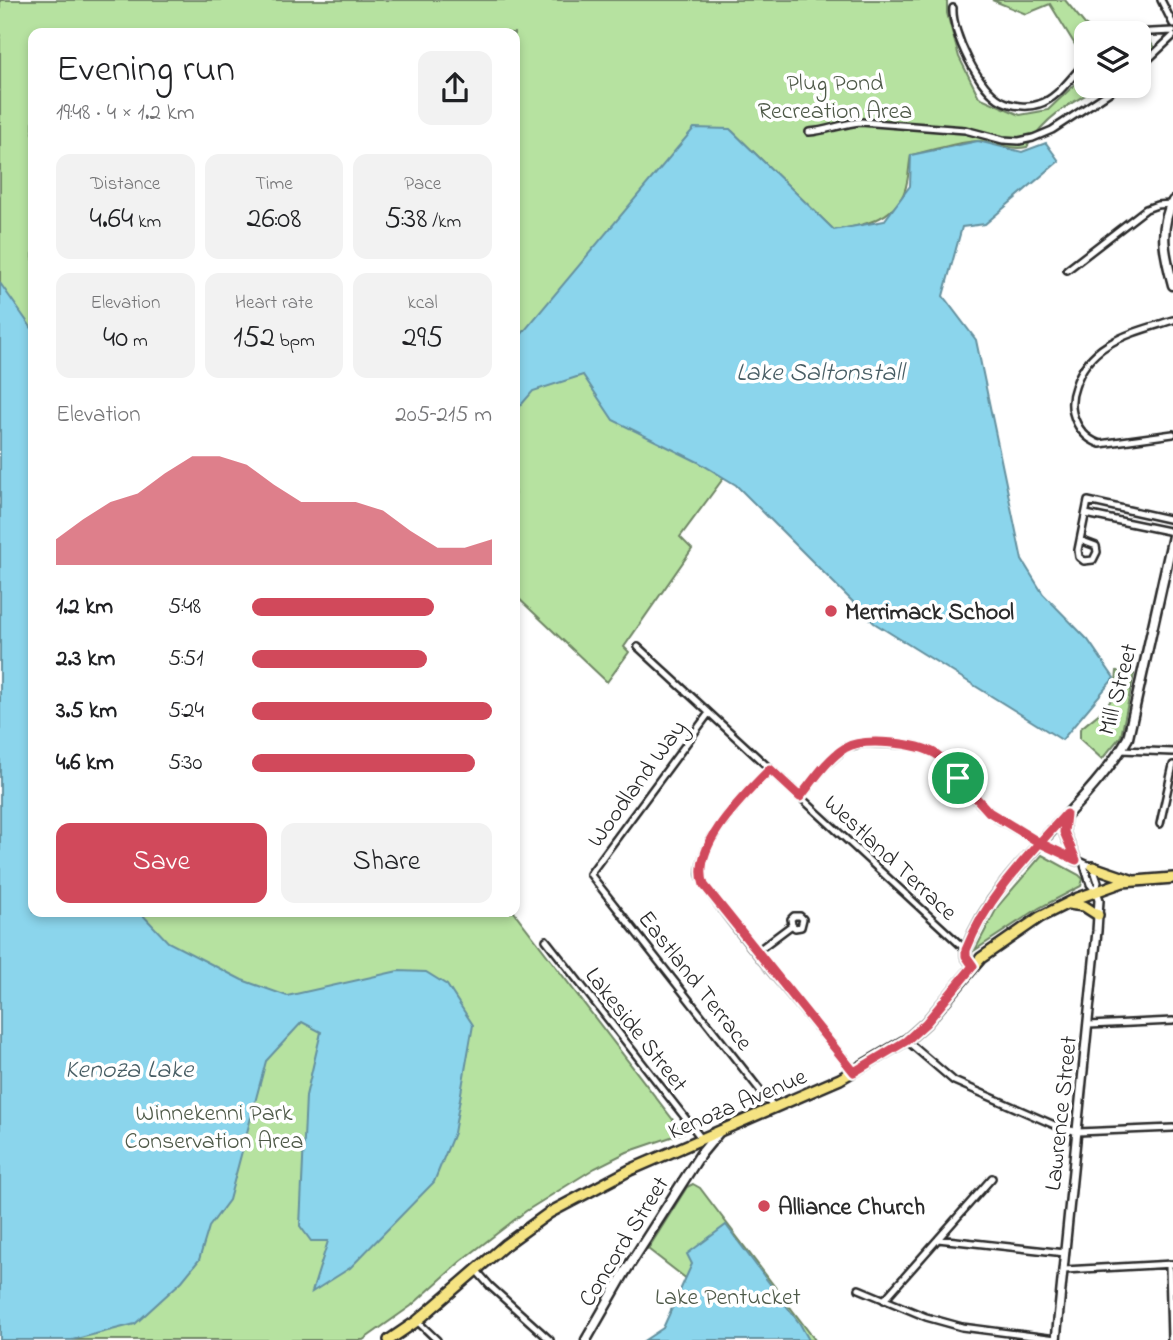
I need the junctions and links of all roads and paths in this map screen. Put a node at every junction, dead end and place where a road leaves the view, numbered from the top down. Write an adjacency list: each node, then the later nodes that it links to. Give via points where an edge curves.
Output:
1 (1161, 0): 3 (street)
2 (953, 8): 7 (street, via 954,23 971,63 1000,101 1041,104)
3 (1173, 24)
4 (1151, 33): 5 (street)
5 (1173, 33): 6 (street)
6 (1151, 56)
7 (1074, 74)
8 (1101, 98): 9 (street, via 1052,130 1019,141 965,130 861,122)
9 (808, 132)
10 (1172, 202): 11 (main road, via 1163,235); 12 (street, via 1146,209)
11 (1170, 258): 13 (main road)
12 (1067, 270)
13 (1173, 285)
14 (1173, 320): 15 (street, via 1131,332 1096,353 1084,366 1073,393 1072,410 1091,441 1100,444)
15 (1173, 434)
16 (1086, 513): 17 (street, via 1088,501); 18 (street); 19 (street)
17 (1173, 520)
18 (1173, 534): 22 (main road, Mill Street, via 1135,714)
19 (1080, 540): 19 (street, via 1079,557 1093,560 1096,546)
20 (638, 647): 21 (street, Westland Terrace)
21 (709, 713): 25 (street, Westland Terrace); 32 (street, Woodland Way)
22 (1121, 750): 23 (street); 27 (main road, Mill Street)
23 (1173, 752)
24 (1173, 765): 28 (street)
25 (770, 769): 26 (street, Westland Terrace); 41 (street, via 710,839 700,874)
26 (800, 797): 29 (street, via 846,747 912,745 935,754 989,812); 40 (street, Westland Terrace)
27 (1066, 814): 29 (main road, Mill Street); 30 (main road, via 1064,832)
28 (1160, 824)
29 (1040, 843): 30 (street); 40 (main road, Mill Street, via 990,903)
30 (1076, 860): 31 (street)
31 (1088, 866): 34 (main road); 35 (street, via 1098,882)
32 (590, 874): 47 (street, Eastland Terrace)
33 (1173, 878): 34 (main road, Kenoza Avenue)
34 (1133, 881): 35 (main road, Kenoza Avenue)
35 (1096, 891): 36 (main road, Kenoza Avenue); 37 (street, Lawrence Street)
36 (1066, 904): 37 (main road, via 1084,906); 42 (main road, Kenoza Avenue, via 1026,925)
37 (1098, 915): 44 (street, Lawrence Street)
38 (792, 925): 41 (street)
39 (546, 940): 51 (street, Lakeside Street)
40 (966, 950): 42 (main road)
41 (756, 952): 46 (street)
42 (973, 966): 45 (main road, Kenoza Avenue)
43 (1173, 1021): 44 (street)
44 (1089, 1025): 50 (street, Lawrence Street)
45 (906, 1041): 46 (main road, Kenoza Avenue); 50 (street, via 954,1081)
46 (854, 1072): 47 (main road, Kenoza Avenue)
47 (774, 1108): 49 (main road, Kenoza Avenue)
48 (1173, 1128): 50 (street)
49 (721, 1130): 51 (main road, Kenoza Avenue); 64 (main road, Concord Street, via 625,1272)
50 (1078, 1132): 54 (street, Lawrence Street)
51 (701, 1138): 56 (main road, Kenoza Avenue, via 549,1213)
52 (992, 1178): 53 (street)
53 (938, 1239): 54 (street); 59 (street)
54 (1065, 1253): 57 (street, Lawrence Street)
55 (1171, 1264): 57 (street); 66 (street)
56 (476, 1269): 60 (main road, Kenoza Avenue); 63 (street)
57 (1063, 1270): 65 (street, Lawrence Street)
58 (859, 1289): 59 (street)
59 (884, 1300): 65 (street, via 962,1327)
60 (417, 1321): 61 (main road, Kenoza Avenue); 62 (street)
61 (389, 1340)
62 (437, 1340)
63 (550, 1340)
64 (586, 1340)
65 (1056, 1340)
66 (1171, 1340)

